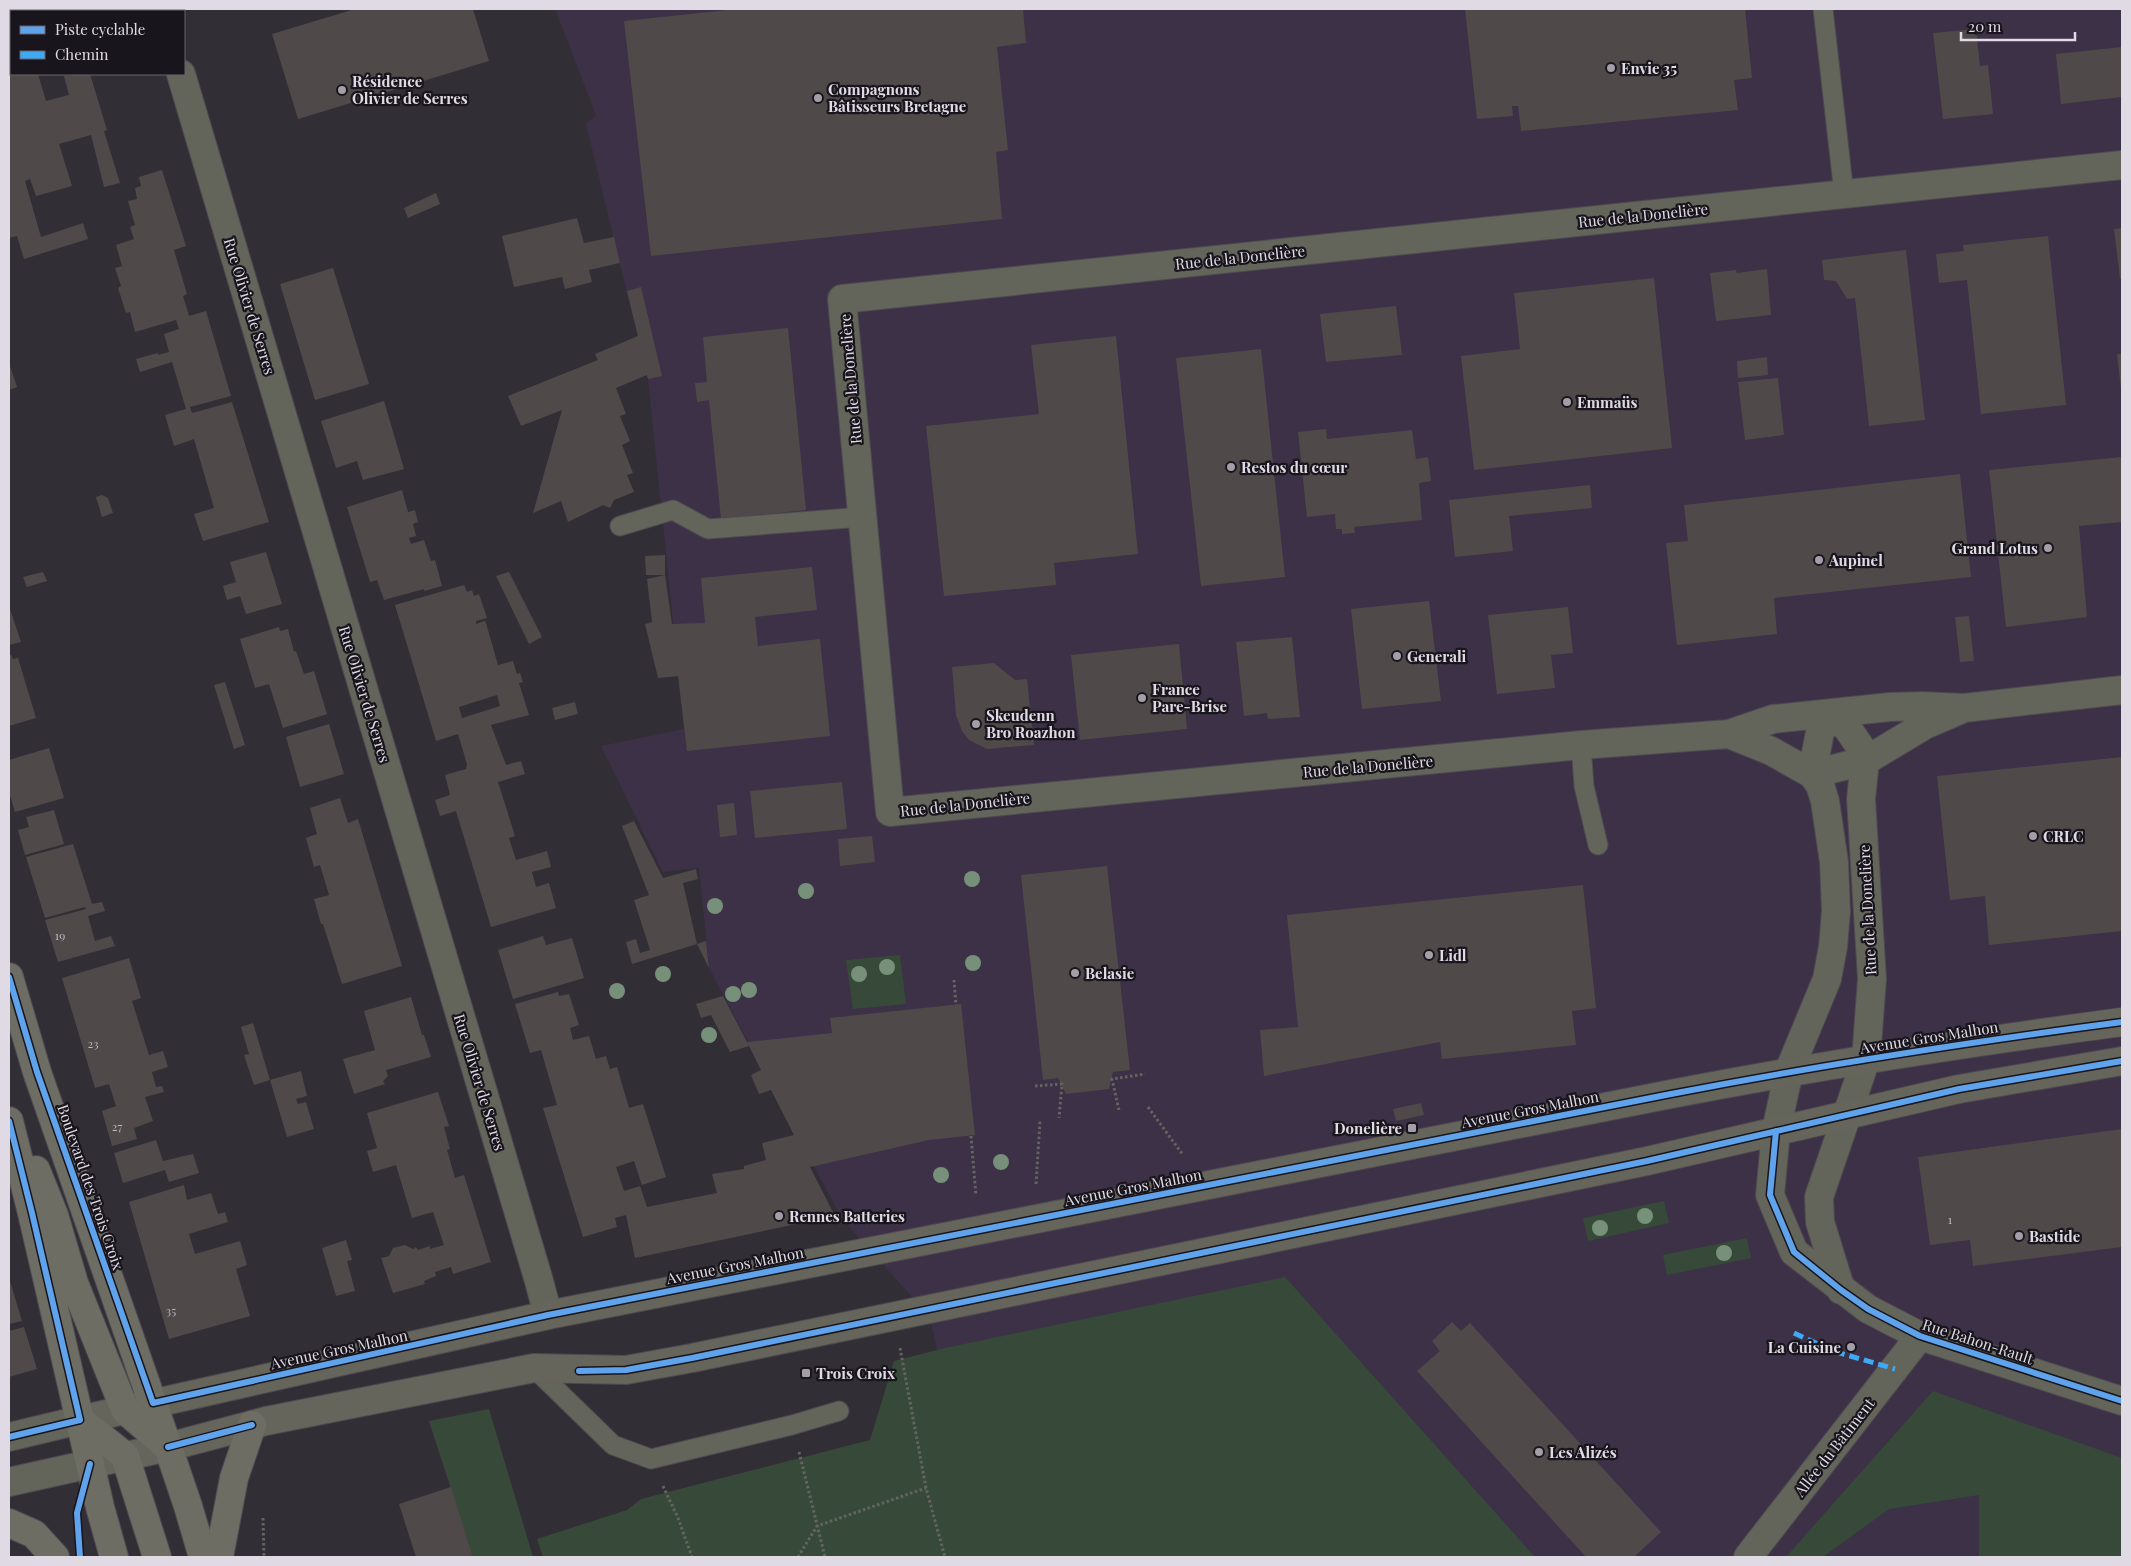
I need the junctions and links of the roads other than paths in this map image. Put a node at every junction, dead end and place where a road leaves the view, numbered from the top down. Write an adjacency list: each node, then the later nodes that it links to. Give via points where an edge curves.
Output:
1 (1823, 9): 4 (lane)
2 (181, 75): 25 (street, Rue Olivier de Serres)
3 (2122, 165): 4 (street, Rue de la Donelière)
4 (1844, 194): 5 (street, Rue de la Donelière, via 842,299)
5 (863, 517): 6 (lane, via 708,529 673,510); 11 (street, Rue de la Donelière, via 890,812)
6 (620, 526)
7 (2122, 690): 8 (street, Rue de la Donelière)
8 (1964, 708): 9 (street, Rue de la Donelière, via 1922,706); 12 (street, Rue de la Donelière, via 1925,725)
9 (1832, 713): 10 (street, Rue de la Donelière, via 1773,719); 12 (street, via 1859,745); 13 (street, via 1820,732)
10 (1729, 734): 11 (street, Rue de la Donelière); 13 (street, Rue de la Donelière, via 1771,751)
11 (1581, 745): 14 (lane, via 1584,786)
12 (1865, 761): 13 (street, Rue de la Donelière); 17 (street, Rue de la Donelière, via 1860,799 1872,979)
13 (1812, 774): 19 (street, Rue de la Donelière, via 1825,801 1834,862 1836,911 1827,979)
14 (1598, 845)
15 (9, 977): 29 (main road, Boulevard des Trois Croix, via 37,1072)
16 (2122, 1022): 17 (main road, Avenue Gros Malhon)
17 (1866, 1059): 19 (main road, Avenue Gros Malhon); 21 (street, Rue de la Donelière)
18 (2122, 1061): 21 (main road, via 1959,1089)
19 (1789, 1071): 23 (street, Rue Bahon-Rault); 25 (main road, Avenue Gros Malhon)
20 (9, 1104): 30 (main road, via 54,1215 74,1283)
21 (1846, 1115): 23 (main road); 24 (street, via 1819,1196 1820,1222)
22 (9, 1121): 32 (main road)
23 (1776, 1131): 24 (street, Rue Bahon-Rault, via 1770,1195 1794,1252); 27 (main road, via 1367,1220 692,1358 626,1370)
24 (1841, 1290): 26 (street, Rue Bahon-Rault, via 1868,1309)
25 (548, 1315): 29 (main road, Avenue Gros Malhon)
26 (1920, 1336): 28 (street, Rue Bahon-Rault); 45 (street, Allée du Bâtiment)
27 (534, 1368): 31 (lane, via 613,1445 651,1459); 33 (main road)
28 (2122, 1401)
29 (153, 1404): 30 (main road, Avenue Gros Malhon); 35 (main road, Boulevard des Trois Croix)
30 (124, 1410): 32 (main road, Avenue Gros Malhon); 35 (main road)
31 (839, 1411)
32 (80, 1420): 34 (street, Avenue Gros Malhon); 36 (main road); 37 (main road)
33 (252, 1425): 35 (main road); 44 (main road, via 234,1478)
34 (9, 1437)
35 (168, 1447): 36 (main road); 43 (main road, Boulevard des Trois Croix)
36 (125, 1456): 37 (main road); 42 (main road)
37 (90, 1464): 38 (street); 41 (main road)
38 (9, 1482)
39 (9, 1523): 40 (main road, via 34,1534)
40 (55, 1557)
41 (114, 1557)
42 (157, 1557)
43 (203, 1557)
44 (219, 1557)
45 (1748, 1557)

